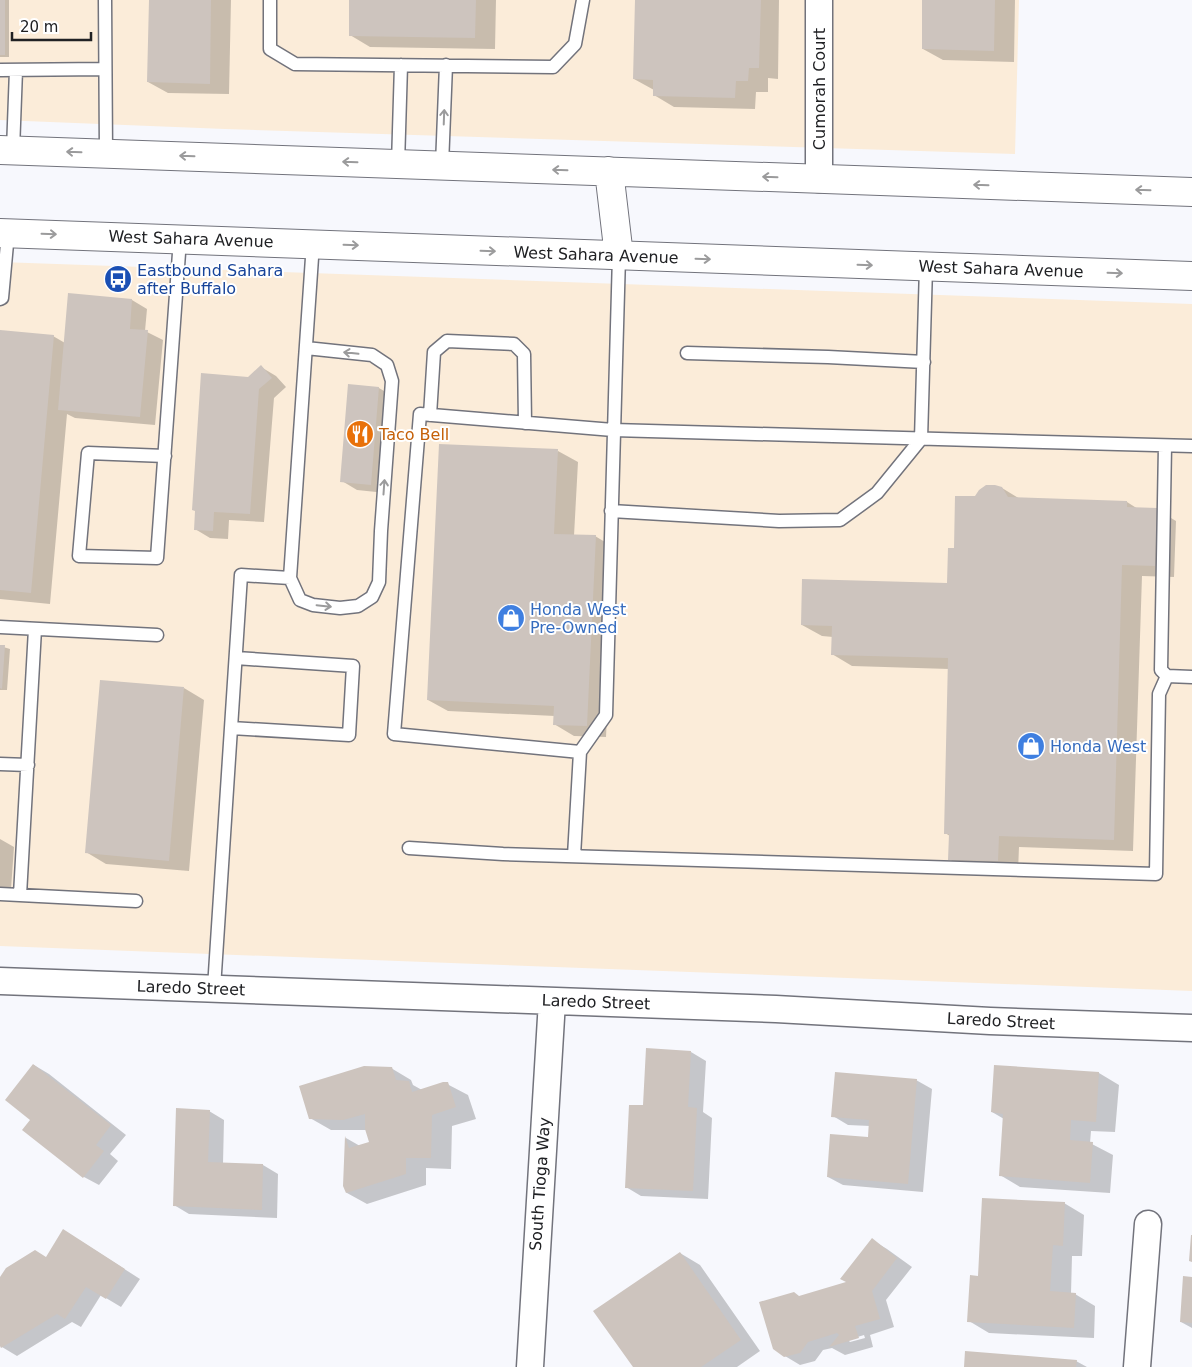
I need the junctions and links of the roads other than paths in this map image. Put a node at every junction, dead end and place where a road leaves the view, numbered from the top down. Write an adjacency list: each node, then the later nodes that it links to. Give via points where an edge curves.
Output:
1 (105, 0): 7 (lane)
2 (270, 0): 5 (lane, via 270,49 294,64)
3 (583, 0): 6 (lane, via 575,44 553,67)
4 (819, 0): 15 (street, Cumorah Court)
5 (401, 65): 6 (lane); 12 (lane)
6 (446, 65): 13 (lane, one-way to 6)
7 (105, 68): 9 (lane); 11 (lane)
8 (0, 70): 9 (lane)
9 (16, 70): 10 (lane)
10 (7, 150): 11 (main road, one-way to 10)
11 (106, 153): 12 (main road, one-way to 11)
12 (398, 164): 13 (main road)
13 (442, 165): 14 (main road, one-way to 13)
14 (609, 171): 15 (main road, one-way to 14); 20 (main road)
15 (818, 179): 16 (main road, one-way to 15)
16 (1192, 192)
17 (4, 233): 18 (main road, West Sahara Avenue, one-way to 18); 23 (lane)
18 (180, 238): 19 (main road, West Sahara Avenue); 33 (lane)
19 (313, 244): 20 (main road, West Sahara Avenue, one-way to 20); 24 (lane)
20 (619, 256): 21 (main road, West Sahara Avenue, one-way to 21); 29 (lane)
21 (926, 267): 22 (main road, West Sahara Avenue, one-way to 22); 26 (lane)
22 (1192, 276)
23 (0, 299)
24 (306, 348): 35 (lane); 35 (lane, one-way to 24, via 300,600 340,608 358,606 372,597 379,582 392,381 387,365 372,355)
25 (686, 353): 26 (lane)
26 (924, 362): 30 (lane)
27 (430, 415): 28 (lane); 28 (lane, via 434,352 447,341 514,344 524,354); 43 (lane, via 420,414 394,734)
28 (525, 423): 29 (lane)
29 (613, 430): 30 (lane); 34 (lane)
30 (921, 438): 31 (lane); 34 (lane, via 877,493 840,520 780,521)
31 (1165, 446): 32 (lane); 40 (lane, via 1161,670)
32 (1192, 446)
33 (164, 456): 33 (lane, via 157,558 79,556 88,453)
34 (611, 511): 43 (lane, via 606,715)
35 (290, 578): 39 (lane, via 242,575)
36 (0, 626): 37 (lane)
37 (35, 628): 38 (lane); 45 (lane)
38 (157, 635)
39 (236, 658): 42 (lane); 42 (lane, via 354,666 349,736)
40 (1167, 676): 41 (lane); 47 (lane, via 1159,694 1156,874)
41 (1192, 677)
42 (231, 728): 52 (lane)
43 (580, 752): 47 (lane)
44 (0, 764): 45 (lane)
45 (28, 765): 49 (lane)
46 (409, 848): 47 (lane)
47 (574, 856)
48 (0, 894): 49 (lane)
49 (20, 895): 50 (lane)
50 (136, 902)
51 (0, 981): 52 (street, Laredo Street)
52 (214, 988): 53 (street, Laredo Street)
53 (552, 1001): 54 (street, Laredo Street); 56 (street, South Tioga Way)
54 (1192, 1028)
55 (1148, 1224): 57 (street)
56 (530, 1367)
57 (1137, 1367)

